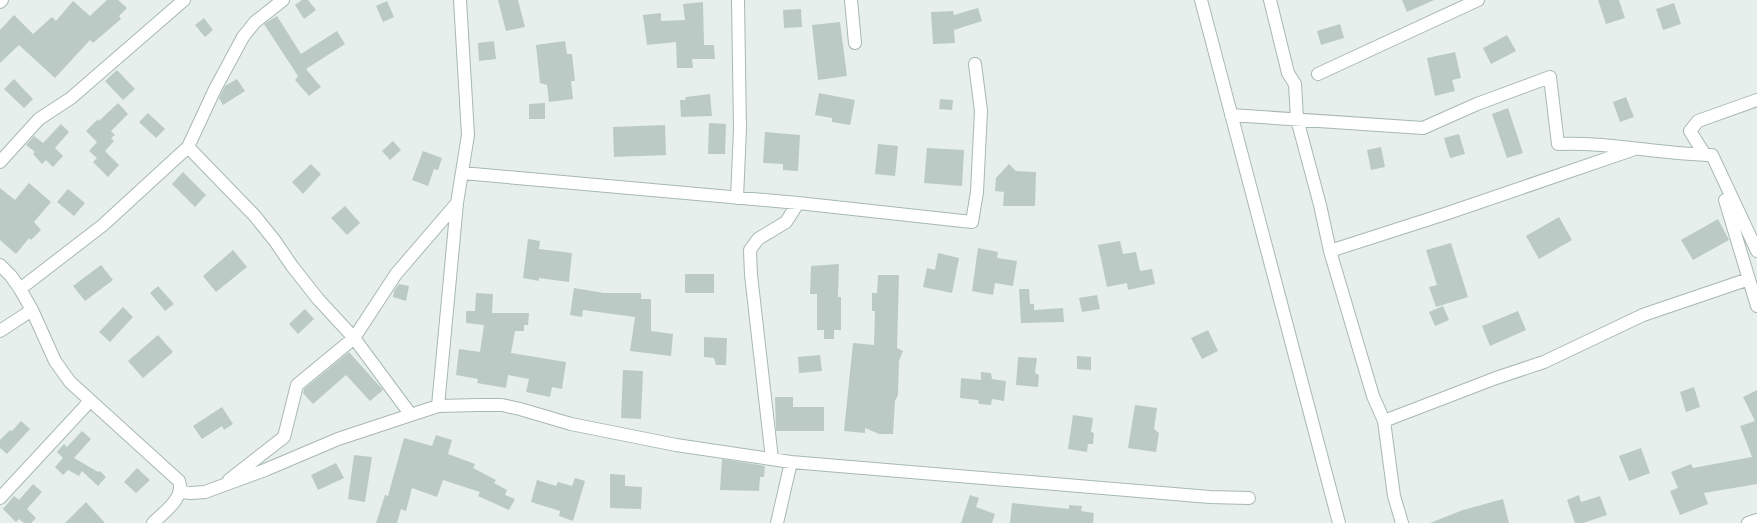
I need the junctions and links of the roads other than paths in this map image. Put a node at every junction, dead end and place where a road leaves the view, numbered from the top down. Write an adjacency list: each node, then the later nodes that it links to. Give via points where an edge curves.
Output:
1 (184, 0): 18 (street, via 71,98 39,119)
2 (283, 0): 15 (street, via 255,22 243,37)
3 (460, 0): 19 (street, via 468,135)
4 (738, 0): 20 (street, via 740,129)
5 (851, 0): 9 (street)
6 (1201, 0): 13 (street)
7 (1270, 0): 14 (street, via 1288,73 1295,84)
8 (1478, 0): 11 (street)
9 (855, 43)
10 (975, 64): 22 (street, via 981,111 977,192 972,222)
11 (1318, 74)
12 (1757, 100): 17 (street, via 1698,121 1690,131)
13 (1231, 115): 14 (street); 45 (street)
14 (1297, 119): 16 (street, via 1423,128 1477,104 1550,77 1558,144 1587,143); 23 (street)
15 (188, 147): 27 (street, via 103,225); 31 (street, via 254,215 318,299)
16 (1634, 149): 17 (street); 23 (street)
17 (1709, 155): 24 (street); 26 (street)
18 (0, 162)
19 (462, 173): 20 (street); 21 (street)
20 (737, 198): 22 (street)
21 (457, 203): 31 (street, via 396,274); 33 (street)
22 (798, 204): 36 (street, via 786,222 758,239 750,250)
23 (1330, 251): 35 (street, via 1373,396)
24 (1757, 251)
25 (0, 266): 27 (street, via 11,276)
26 (1749, 279): 28 (street); 35 (street, via 1643,315 1544,362)
27 (20, 290): 29 (street)
28 (1757, 306)
29 (32, 310): 30 (street); 32 (street, via 55,361 70,382)
30 (0, 331)
31 (354, 338): 34 (street); 38 (street, via 297,385 284,437)
32 (90, 401): 39 (street, via 179,481); 40 (street)
33 (438, 406): 34 (street); 36 (street, via 502,405 609,432)
34 (411, 415): 38 (street, via 338,439)
35 (1384, 421): 46 (street, via 1394,496)
36 (772, 459): 37 (street)
37 (791, 462): 41 (street); 44 (street)
38 (220, 486): 39 (street, via 205,492)
39 (180, 492): 43 (street)
40 (0, 498)
41 (1249, 498)
42 (1757, 520): 47 (street)
43 (153, 523)
44 (777, 523)
45 (1339, 523)
46 (1402, 523)
47 (1748, 523)

